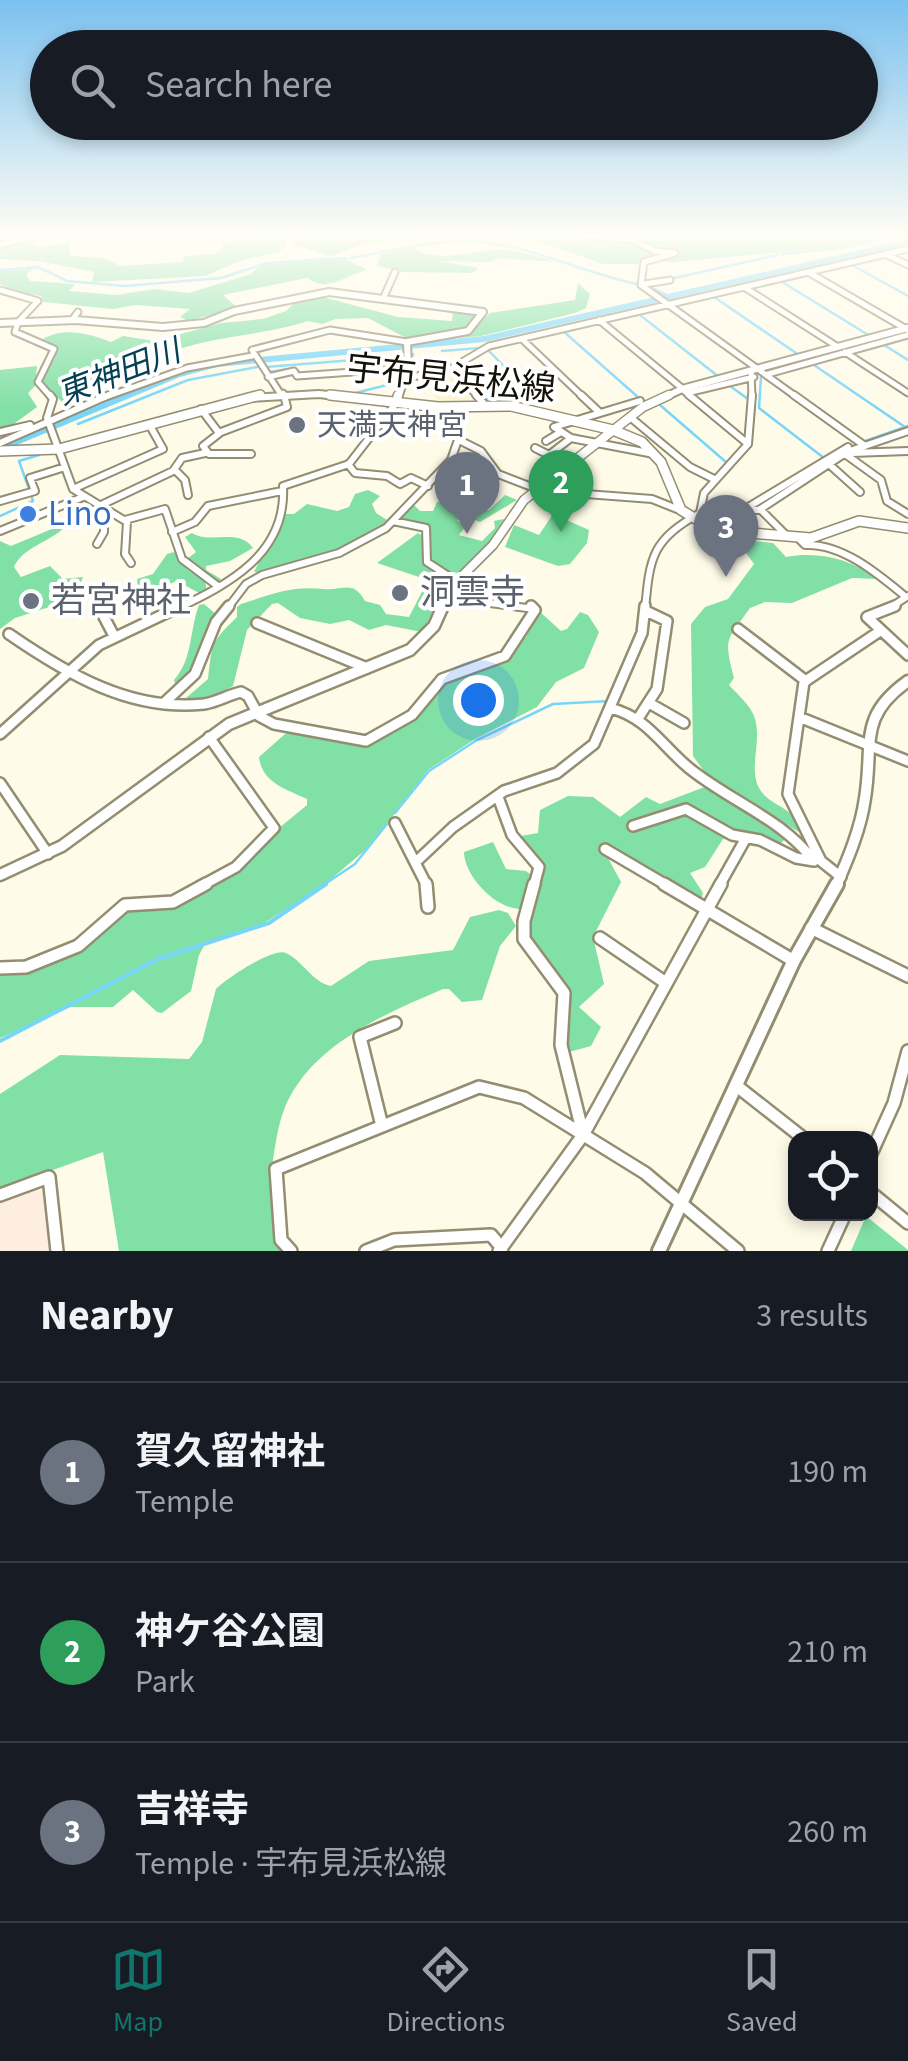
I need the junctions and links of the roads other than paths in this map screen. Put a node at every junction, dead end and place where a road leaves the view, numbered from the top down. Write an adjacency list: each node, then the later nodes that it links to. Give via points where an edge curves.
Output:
1 (15, 294): 14 (street, via 38,301)
2 (304, 294): 12 (street, via 204,323)
3 (357, 294): 9 (street)
4 (385, 294): 9 (street)
5 (659, 294): 10 (street)
6 (704, 294): 10 (street)
7 (755, 294): 19 (street)
8 (846, 294): 16 (street)
9 (383, 299): 18 (street, via 484,314 464,332)
10 (668, 301): 13 (street); 23 (street)
11 (78, 312): 12 (street)
12 (72, 320): 14 (street)
13 (599, 320): 17 (street); 26 (street)
14 (18, 322): 15 (street); 32 (street, via 18,336 54,350 38,378)
15 (0, 323)
16 (907, 330): 19 (street)
17 (522, 338): 22 (street, via 484,348); 36 (street)
18 (407, 345): 20 (street, via 326,330 252,350); 21 (street)
19 (841, 350): 23 (street); 28 (street)
20 (254, 358): 24 (street); 35 (street, via 178,370)
21 (408, 368): 24 (street); 25 (street)
22 (452, 368): 25 (street); 31 (street)
23 (760, 372): 26 (street); 52 (street); 53 (street)
24 (268, 376): 27 (street)
25 (404, 379): 30 (street)
26 (684, 391): 38 (street); 52 (street)
27 (281, 393): 30 (main road, 宇布見浜松線); 34 (main road, 宇布見浜松線); 47 (street, via 287,408)
28 (908, 393)
29 (640, 401): 36 (street)
30 (397, 402): 33 (main road, 宇布見浜松線); 37 (street)
31 (486, 406): 33 (main road, 宇布見浜松線); 39 (main road, 宇布見浜松線)
32 (52, 407): 35 (street); 41 (street)
33 (456, 407): 42 (street)
34 (202, 408): 40 (main road, 宇布見浜松線); 47 (street)
35 (80, 410): 41 (street)
36 (599, 412): 39 (street)
37 (391, 414): 42 (street); 62 (street)
38 (630, 417): 43 (street); 66 (street, via 690,467)
39 (571, 420): 43 (main road, 宇布見浜松線); 46 (street, via 557,424)
40 (148, 424): 55 (main road, 宇布見浜松線); 69 (street, via 163,449)
41 (50, 425): 45 (street); 55 (street); 56 (street)
42 (458, 430): 49 (street)
43 (613, 430): 51 (street); 61 (main road, 宇布見浜松線)
44 (908, 431): 53 (street)
45 (0, 432)
46 (561, 432): 48 (street); 50 (street)
47 (218, 433): 58 (street, via 203,445)
48 (571, 438): 51 (street); 54 (street, via 549,454)
49 (460, 440): 68 (street, via 454,460); 70 (street, via 481,451 498,474)
50 (546, 441)
51 (596, 444): 61 (street); 67 (street)
52 (748, 444): 66 (street)
53 (863, 444): 59 (street); 80 (street, via 836,452)
54 (535, 448)
55 (60, 449): 56 (main road, 宇布見浜松線); 64 (street)
56 (2, 450)
57 (908, 451): 59 (street)
58 (205, 453): 60 (street); 65 (street, via 177,461)
59 (846, 453): 63 (street); 81 (street, via 881,480 887,500)
60 (250, 454)
61 (655, 454): 78 (main road)
62 (348, 464): 68 (street, via 356,473); 71 (street, via 288,483)
63 (831, 466): 72 (street); 77 (street)
64 (65, 468): 69 (street); 75 (street, via 30,478 35,491)
65 (175, 470): 73 (street); 76 (street)
66 (714, 478): 79 (street, via 702,497)
67 (548, 481): 70 (street); 78 (street, via 584,495 656,500)
68 (428, 486): 84 (street)
69 (72, 490): 74 (street)
70 (538, 490): 91 (street)
71 (282, 491): 87 (street, via 208,506 196,522); 92 (street, via 284,503 260,558)
72 (860, 492)
73 (188, 494)
74 (84, 496): 76 (street); 86 (street)
75 (0, 502)
76 (102, 507): 82 (street); 89 (street)
77 (760, 509): 80 (street); 88 (street)
78 (682, 510): 83 (main road)
79 (704, 511): 80 (street); 83 (street)
80 (741, 511)
81 (908, 514)
82 (126, 520): 87 (street, via 165,509); 90 (street)
83 (694, 520): 88 (main road, via 721,532); 95 (street, via 667,532 653,554)
84 (393, 521): 91 (street, via 426,528 426,562); 107 (street, via 354,546 246,584 213,626 196,674)
85 (908, 528): 88 (main road, via 859,521 819,536)
86 (0, 532)
87 (172, 532): 92 (street, via 185,564)
88 (793, 537): 93 (street, via 805,545 827,545)
89 (98, 544)
90 (131, 563)
91 (456, 581): 94 (street)
92 (219, 588): 101 (street)
93 (907, 596): 99 (street, via 867,617)
94 (446, 597): 103 (street, via 434,626 417,644); 110 (street, via 535,610 505,656 442,679 418,711 369,739 282,726)
95 (646, 611): 108 (street); 109 (street, via 667,621)
96 (103, 615): 101 (street)
97 (258, 623): 103 (street)
98 (738, 629): 106 (street)
99 (880, 631): 102 (street); 106 (street)
100 (9, 634): 104 (street)
101 (114, 636): 104 (street)
102 (908, 655)
103 (367, 668): 110 (street)
104 (66, 674): 107 (street, via 113,695); 114 (street)
105 (908, 680): 116 (street, via 878,703)
106 (806, 681): 112 (street)
107 (164, 702): 110 (street, via 208,704 237,692 248,696)
108 (611, 703): 111 (street); 119 (street, via 602,732 584,755)
109 (650, 703): 111 (street); 113 (street)
110 (255, 712): 115 (street)
111 (640, 716): 126 (street, via 693,772 792,833)
112 (799, 717): 116 (street); 126 (street, via 788,794)
113 (684, 723)
114 (0, 734)
115 (209, 737): 124 (street); 134 (street, via 274,828 236,867 173,902 125,906 78,946 26,967)
116 (867, 744): 117 (street); 128 (street, via 865,800)
117 (908, 760)
118 (0, 783): 124 (street)
119 (498, 797): 125 (street); 142 (street, via 512,835 539,867 524,939 564,993 560,1045)
120 (395, 823): 125 (street)
121 (634, 826): 122 (street, via 686,809)
122 (746, 838): 126 (street); 130 (street)
123 (605, 849): 130 (street)
124 (48, 854): 127 (street)
125 (418, 860): 129 (street)
126 (818, 861): 128 (street)
127 (0, 875)
128 (841, 877): 131 (street)
129 (428, 907)
130 (706, 910): 133 (street); 136 (street)
131 (811, 928): 133 (street); 135 (street)
132 (600, 938): 136 (street)
133 (794, 961): 139 (street)
134 (0, 968)
135 (908, 976)
136 (666, 982): 142 (street)
137 (395, 1023): 140 (street, via 360,1036)
138 (908, 1051): 143 (street)
139 (738, 1087): 141 (street); 146 (street)
140 (382, 1126): 142 (street, via 479,1087 524,1098); 151 (street, via 276,1170 281,1240)
141 (794, 1131)
142 (583, 1135): 146 (street); 149 (street)
143 (878, 1138)
144 (0, 1195): 150 (street, via 49,1177)
145 (878, 1199): 148 (street)
146 (682, 1204): 153 (street); 154 (street)
147 (841, 1221): 155 (street)
148 (908, 1224)
149 (501, 1249): 152 (street, via 491,1235 384,1241)
150 (57, 1251)
151 (291, 1251)
152 (366, 1251)
153 (659, 1251)
154 (738, 1251)
155 (828, 1251)

